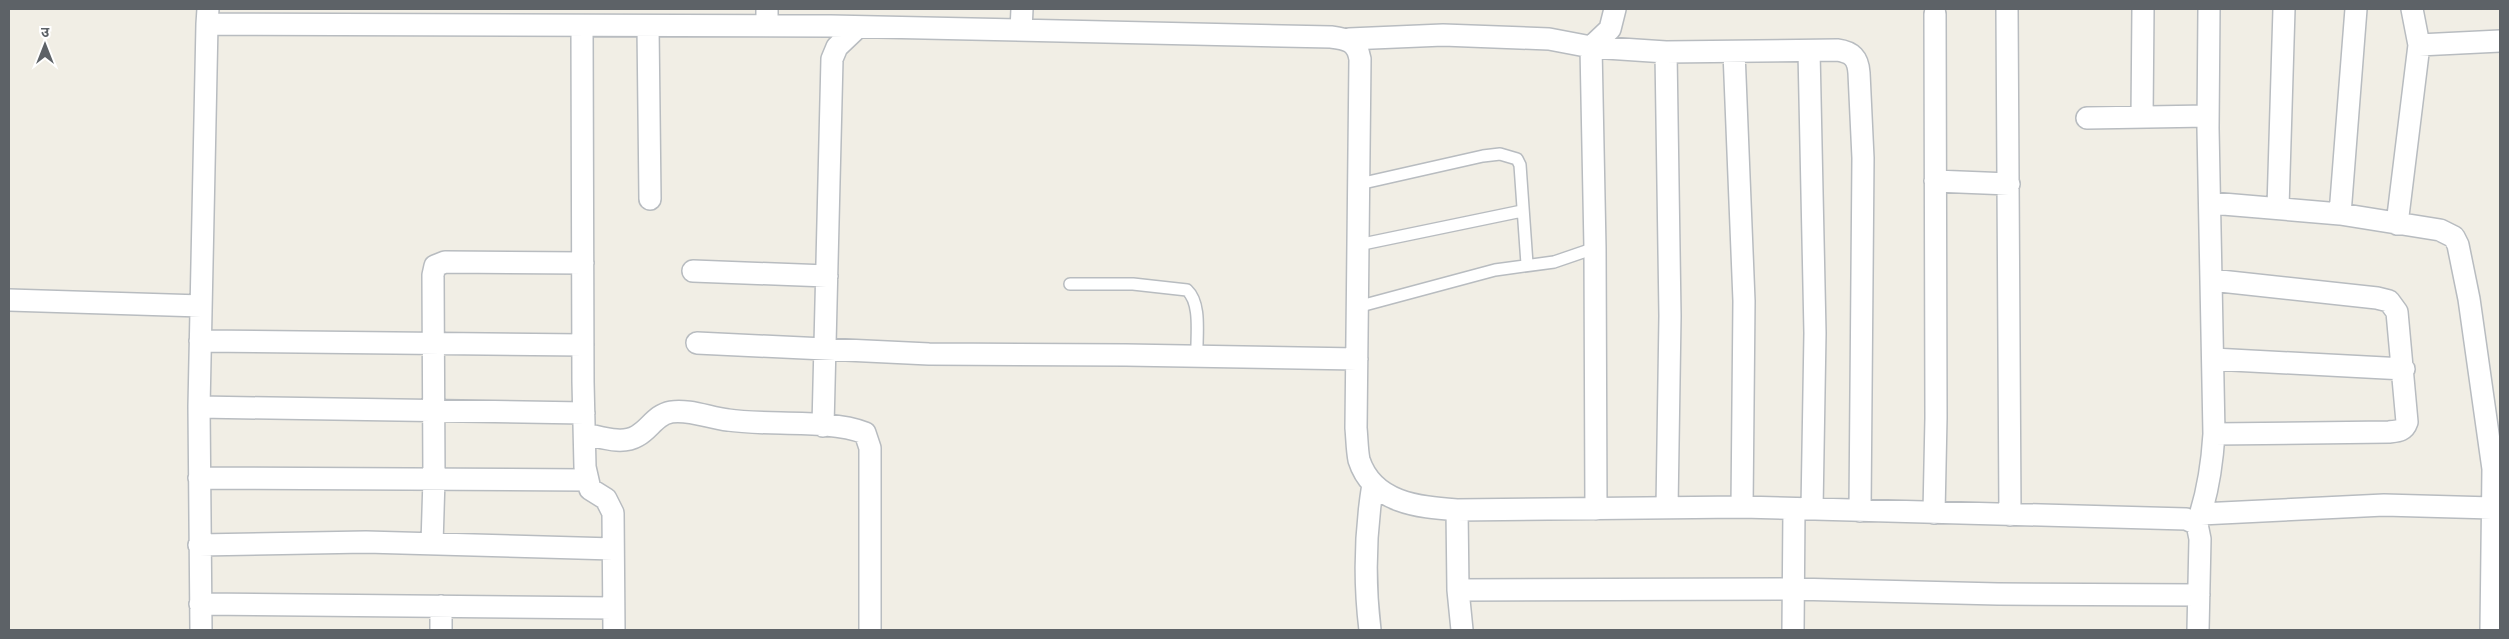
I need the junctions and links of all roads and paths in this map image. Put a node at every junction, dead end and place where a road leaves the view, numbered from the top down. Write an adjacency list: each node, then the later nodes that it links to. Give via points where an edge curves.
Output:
1 (1022, 9): 15 (street)
2 (1615, 9): 19 (street, via 1610,29)
3 (2007, 9): 28 (street)
4 (2143, 9): 24 (street)
5 (2209, 9): 23 (street)
6 (2284, 9): 31 (street)
7 (2356, 9): 33 (street)
8 (2412, 9): 18 (street)
9 (1935, 14): 26 (street)
10 (208, 16): 12 (street); 44 (street)
11 (767, 18): 13 (street); 14 (street)
12 (582, 26): 13 (street); 37 (street)
13 (648, 26): 29 (street)
14 (858, 27): 15 (street); 40 (street, via 837,47 832,59)
15 (1021, 30): 16 (street)
16 (1350, 40): 19 (street, via 1443,35 1569,41); 27 (street, via 1358,48 1360,59)
17 (2500, 41): 18 (street)
18 (2419, 45): 34 (street)
19 (1591, 47): 21 (street); 36 (street)
20 (1809, 51): 22 (street); 68 (street, via 1815,333); 70 (street, via 1846,51 1858,62 1863,158)
21 (1666, 52): 22 (street); 65 (street, via 1670,316)
22 (1734, 52): 64 (street, via 1744,302)
23 (2208, 116): 24 (street); 30 (street)
24 (2142, 117): 25 (street)
25 (2087, 118)
26 (1935, 181): 28 (street); 71 (street)
27 (1359, 184): 32 (lane, via 1483,156 1511,155 1520,166); 35 (street)
28 (2009, 184): 72 (street)
29 (650, 199)
30 (2211, 203): 31 (street); 41 (street)
31 (2278, 207): 33 (street)
32 (1522, 210): 35 (lane); 38 (lane)
33 (2340, 214): 34 (street)
34 (2397, 224): 66 (street, via 2440,230 2454,237 2458,245 2488,425 2493,469)
35 (1358, 245): 45 (street)
36 (1595, 248): 38 (lane, via 1554,262); 67 (street)
37 (583, 263): 48 (street, via 438,264 433,275); 49 (street)
38 (1527, 264): 45 (lane)
39 (693, 271): 40 (street)
40 (827, 276): 50 (street)
41 (2211, 280): 53 (street); 54 (street, via 2389,301 2397,312)
42 (1070, 284): 51 (lane, via 1132,284 1188,290 1196,305)
43 (9, 300): 44 (street)
44 (201, 306): 46 (street)
45 (1357, 307): 52 (street)
46 (200, 341): 48 (street); 55 (street)
47 (697, 343): 50 (street)
48 (433, 344): 49 (street); 56 (street)
49 (583, 345): 57 (street)
50 (826, 349): 51 (street, via 930,354); 58 (street)
51 (1197, 356): 52 (street)
52 (1357, 359): 63 (street, via 1356,428 1360,460)
53 (2213, 359): 54 (street); 59 (street)
54 (2404, 369): 59 (street, via 2408,422 2400,431)
55 (199, 407): 56 (street); 60 (street)
56 (434, 411): 57 (street); 61 (street)
57 (584, 424): 58 (street, via 612,439 629,440 657,418 674,412 755,423); 62 (street)
58 (823, 426): 86 (street, via 857,429 869,439)
59 (2214, 434): 73 (street, via 2208,495)
60 (199, 478): 61 (street); 75 (street)
61 (434, 479): 62 (street); 74 (street)
62 (587, 480): 76 (street, via 590,489 606,499 611,507)
63 (1373, 484): 69 (street, via 1394,499 1421,508); 87 (street, via 1366,554)
64 (1742, 507): 65 (street); 68 (street)
65 (1667, 508): 67 (street)
66 (2492, 508): 73 (street, via 2384,505); 91 (street)
67 (1596, 509): 69 (street)
68 (1803, 509): 70 (street); 77 (street)
69 (1457, 510): 78 (street)
70 (1860, 511): 71 (street)
71 (1934, 513): 72 (street)
72 (2010, 515): 73 (street)
73 (2199, 519): 79 (street)
74 (432, 544): 75 (street); 76 (street)
75 (199, 545): 80 (street)
76 (613, 549): 82 (street)
77 (1793, 588): 78 (street); 79 (street); 89 (street)
78 (1458, 590): 88 (street)
79 (2199, 595): 90 (street)
80 (200, 604): 81 (street); 83 (street)
81 (441, 606): 82 (street); 84 (street)
82 (614, 608): 85 (street)
83 (201, 630)
84 (441, 630)
85 (614, 630)
86 (870, 630)
87 (1370, 630)
88 (1462, 630)
89 (1793, 630)
90 (2198, 630)
91 (2491, 630)

